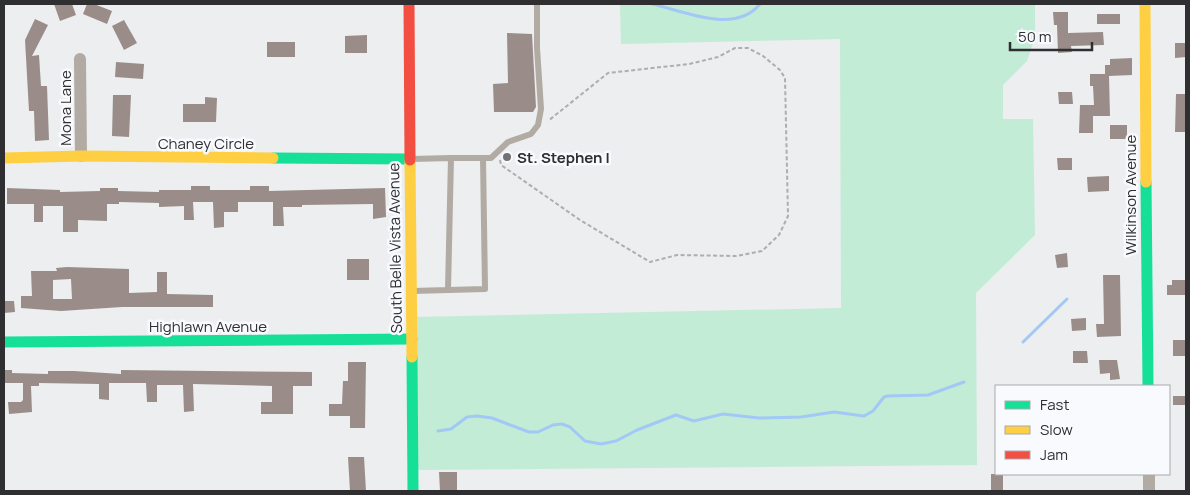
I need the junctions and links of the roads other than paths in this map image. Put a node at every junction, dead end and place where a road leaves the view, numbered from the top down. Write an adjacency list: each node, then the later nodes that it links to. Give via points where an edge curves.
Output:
1 (408, 4): 9 (street, South Belle Vista Avenue)
2 (537, 4): 8 (lane, via 541,109 538,126 531,134 508,142 491,158)
3 (1145, 4): 14 (street, Wilkinson Avenue)
4 (80, 59): 5 (street, Mona Lane)
5 (81, 156): 6 (street, Chaney Circle); 9 (street, Chaney Circle)
6 (4, 158)
7 (452, 158): 8 (lane); 9 (lane); 10 (lane)
8 (483, 158): 10 (lane, via 485,289)
9 (409, 159): 11 (street, South Belle Vista Avenue)
10 (448, 290): 11 (lane)
11 (412, 291): 12 (street, South Belle Vista Avenue)
12 (412, 339): 13 (street, Highlawn Avenue); 16 (street, South Belle Vista Avenue)
13 (4, 342)
14 (1148, 385)
15 (1149, 475): 17 (street)
16 (414, 491)
17 (1149, 491)

